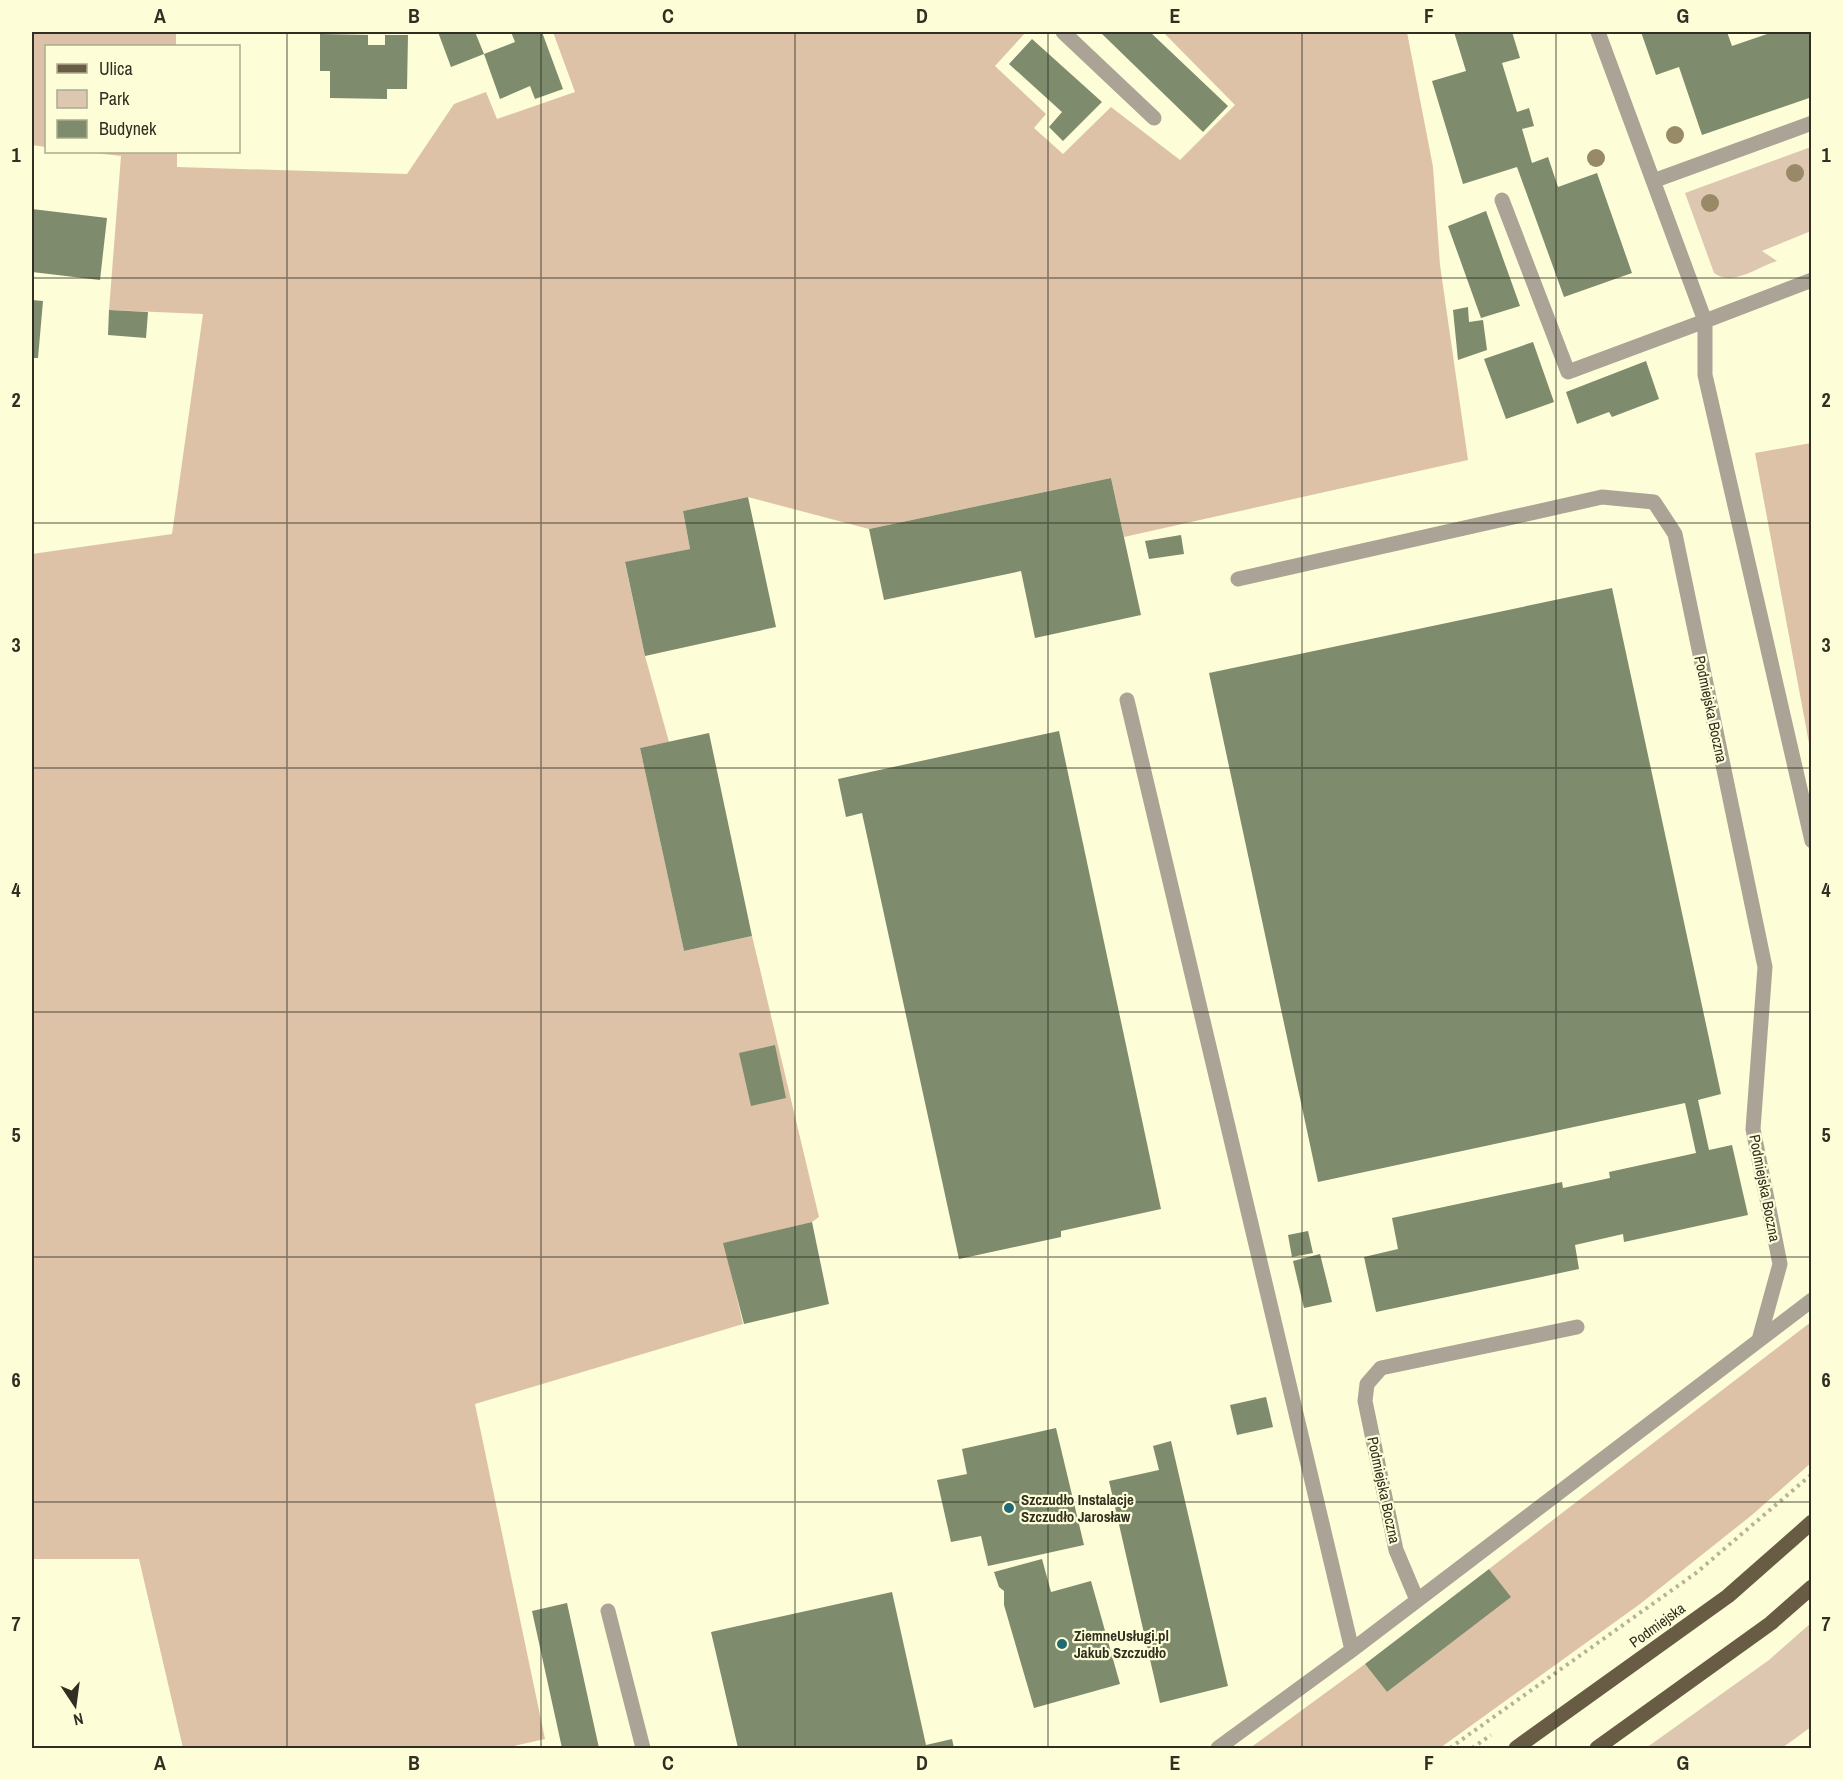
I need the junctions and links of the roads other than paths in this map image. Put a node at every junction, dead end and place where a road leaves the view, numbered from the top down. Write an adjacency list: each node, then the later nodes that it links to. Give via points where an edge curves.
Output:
1 (1062, 32): 3 (street)
2 (1598, 32): 5 (street)
3 (1154, 118)
4 (1812, 123): 5 (street)
5 (1653, 181): 8 (street)
6 (1502, 200): 8 (street, via 1568,372)
7 (1812, 280): 8 (street)
8 (1705, 321): 11 (street, via 1705,375)
9 (1238, 579): 14 (street, Podmiejska Boczna, via 1602,497 1654,502 1675,534 1765,967 1753,1129 1780,1264)
10 (1127, 700): 19 (street)
11 (1812, 841)
12 (1812, 1300): 14 (street)
13 (1577, 1327): 17 (street, Podmiejska Boczna, via 1381,1368 1366,1384 1365,1401 1396,1550)
14 (1759, 1340): 17 (street)
15 (1812, 1522): 22 (main road, Podmiejska, via 1728,1596)
16 (1812, 1587): 23 (main road, via 1771,1623)
17 (1417, 1600): 19 (street)
18 (608, 1611): 20 (street)
19 (1352, 1650): 21 (street)
20 (643, 1749)
21 (1218, 1749)
22 (1516, 1749)
23 (1597, 1749)

